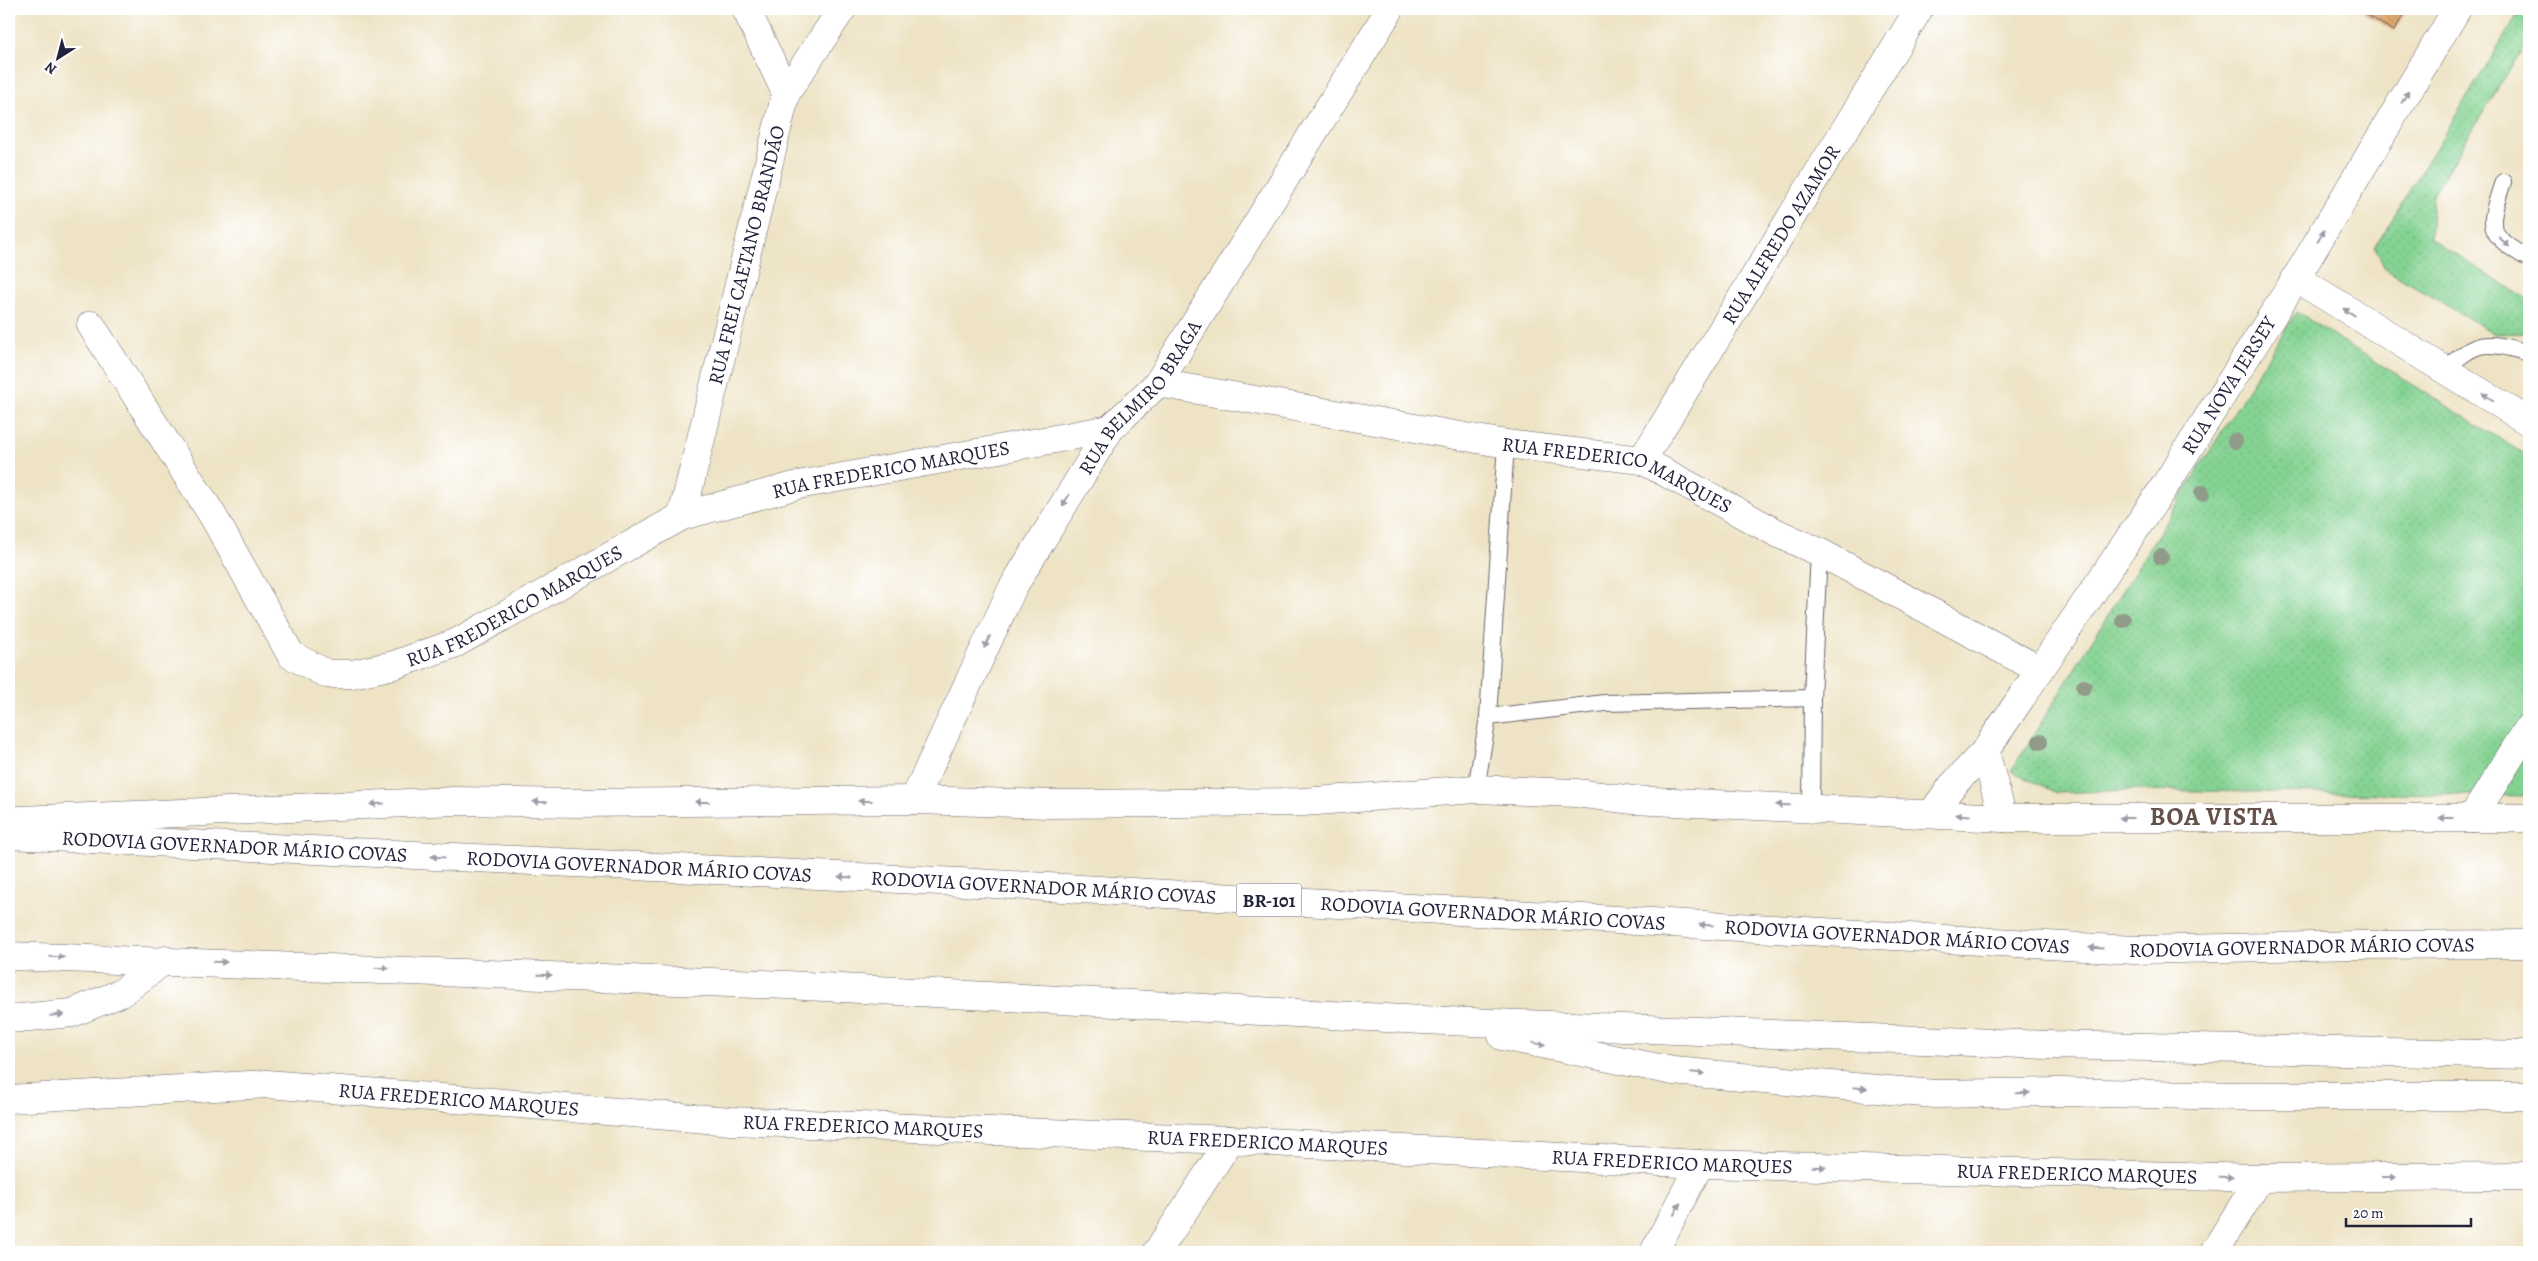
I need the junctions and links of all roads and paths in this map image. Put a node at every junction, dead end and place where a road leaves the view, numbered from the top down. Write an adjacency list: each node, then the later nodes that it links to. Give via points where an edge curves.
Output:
1 (746, 9): 6 (main road)
2 (842, 9): 6 (main road, RUA FREI CAETANO BRANDÃO)
3 (1390, 9): 13 (main road, RUA BELMIRO BRAGA)
4 (1919, 9): 17 (main road, RUA ALFREDO AZAMOR)
5 (2457, 9): 9 (main road, RUA NOVA JERSEY, one-way to 5)
6 (786, 92): 18 (main road, RUA FREI CAETANO BRANDÃO)
7 (2503, 182): 8 (lane, one-way to 8, via 2492,219 2493,231 2504,244)
8 (2529, 259)
9 (2296, 278): 12 (main road, one-way to 9); 20 (main road, RUA NOVA JERSEY, via 2166,484)
10 (91, 324): 18 (main road, RUA FREDERICO MARQUES, via 213,516 292,655 327,674 352,674 394,665 456,643)
11 (2529, 352): 12 (lane, via 2481,344 2463,352)
12 (2444, 370): 14 (main road, one-way to 12)
13 (1158, 383): 15 (main road, RUA BELMIRO BRAGA); 16 (main road, RUA FREDERICO MARQUES)
14 (2529, 422)
15 (1110, 429): 18 (main road, RUA FREDERICO MARQUES, via 798,485); 26 (main road, RUA BELMIRO BRAGA, one-way to 26, via 1013,587)
16 (1506, 444): 17 (main road, RUA FREDERICO MARQUES); 22 (lane)
17 (1642, 460): 19 (main road, RUA FREDERICO MARQUES, via 1777,534)
18 (682, 516)
19 (1819, 552): 20 (main road, RUA FREDERICO MARQUES); 21 (lane)
20 (2040, 670): 24 (main road, RUA NOVA JERSEY)
21 (1812, 698): 22 (lane, via 1605,703); 27 (lane)
22 (1488, 717): 25 (lane)
23 (2529, 727): 30 (main road)
24 (1985, 751): 28 (main road, RUA NOVA JERSEY); 29 (main road)
25 (1476, 789): 26 (main road, via 1303,802 1049,804); 27 (main road, one-way to 25, via 1634,800 1576,793)
26 (914, 800): 32 (main road, one-way to 32, via 455,801)
27 (1810, 806): 28 (main road)
28 (1932, 813): 29 (main road, one-way to 28)
29 (2003, 818): 30 (main road, one-way to 29)
30 (2472, 818): 31 (main road)
31 (2529, 818)
32 (9, 821)
33 (9, 836): 34 (main road, RODOVIA GOVERNADOR MÁRIO COVAS / BR-101, one-way to 33, via 2134,950 960,882)
34 (2529, 944)
35 (9, 956): 36 (main road, one-way to 36)
36 (165, 960): 37 (main road, one-way to 36, via 72,1013 121,993); 38 (main road, one-way to 38, via 777,984)
37 (9, 1019)
38 (1422, 1020): 39 (main road, via 2048,1045); 40 (main road, one-way to 40, via 1673,1071 1935,1094)
39 (2529, 1055)
40 (2529, 1096)
41 (9, 1099): 42 (main road, RUA FREDERICO MARQUES, via 267,1084 731,1121)
42 (1230, 1140): 43 (main road, RUA FREDERICO MARQUES); 46 (main road)
43 (1700, 1164): 45 (main road, RUA FREDERICO MARQUES, one-way to 45); 47 (main road, one-way to 43)
44 (2529, 1176): 45 (main road, RUA FREDERICO MARQUES, one-way to 44)
45 (2260, 1178): 48 (main road)
46 (1157, 1252)
47 (1654, 1252)
48 (2214, 1252)

